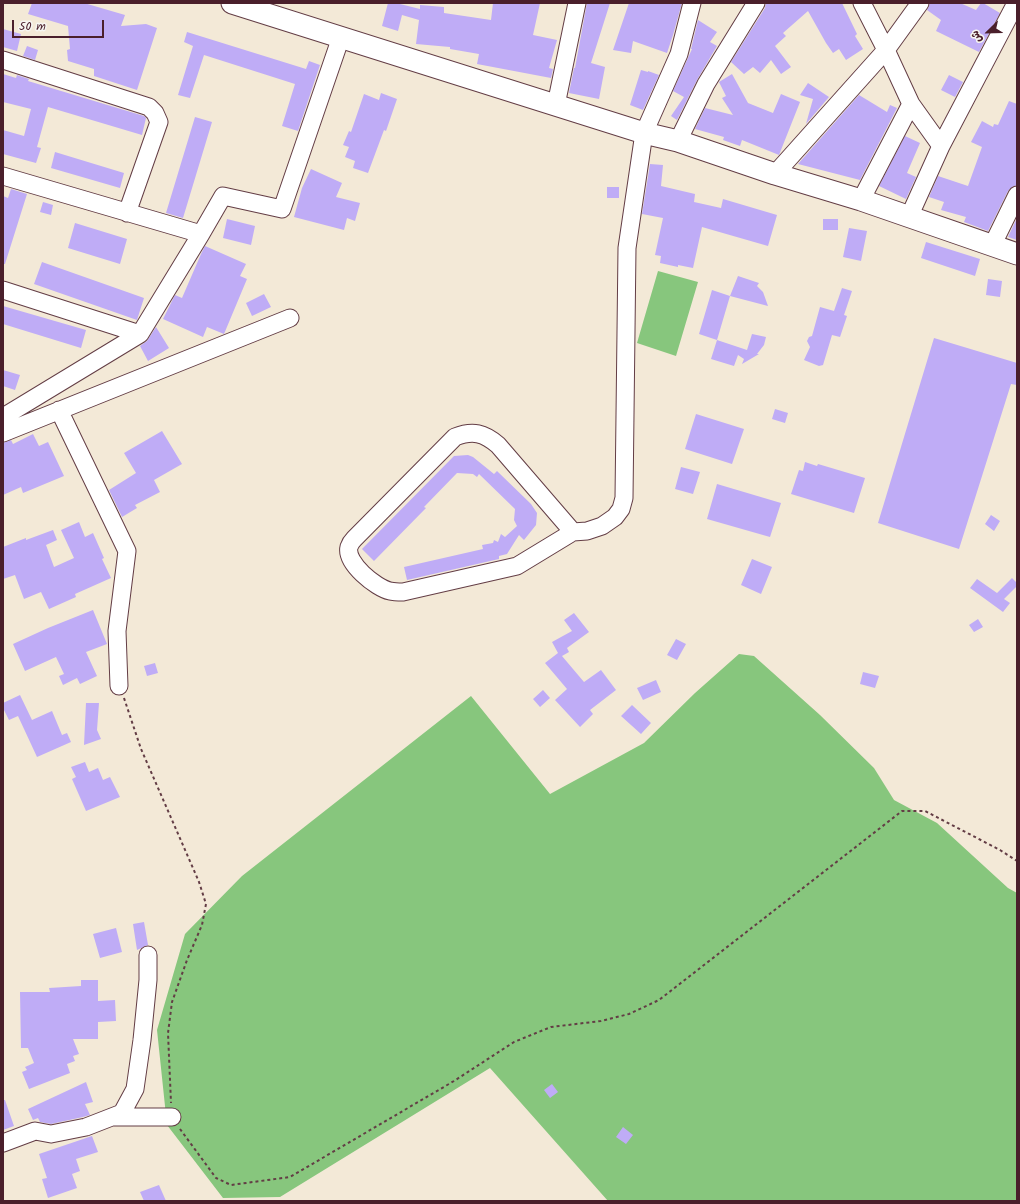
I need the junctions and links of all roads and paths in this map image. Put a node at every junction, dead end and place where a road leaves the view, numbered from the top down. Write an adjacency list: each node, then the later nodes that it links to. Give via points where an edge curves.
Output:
1 (232, 3): 8 (main road)
2 (577, 3): 11 (street)
3 (692, 3): 13 (street, via 679,54)
4 (756, 3): 14 (street, via 706,84)
5 (920, 3): 9 (street)
6 (1016, 3): 15 (street)
7 (869, 6): 9 (street)
8 (340, 37): 11 (main road); 22 (street, via 282,209 222,196)
9 (886, 50): 12 (street); 16 (street)
10 (3, 60): 20 (street, via 149,106 155,113 159,122)
11 (556, 104): 13 (main road)
12 (911, 104): 15 (street); 19 (street)
13 (644, 133): 14 (main road); 31 (street, via 627,248 624,498 615,517 602,526)
14 (678, 141): 16 (main road)
15 (941, 146): 21 (street)
16 (775, 174): 19 (main road)
17 (3, 176): 20 (street)
18 (1017, 195): 23 (street)
19 (861, 200): 21 (main road)
20 (127, 213): 22 (street)
21 (909, 217): 23 (main road)
22 (201, 234): 27 (street)
23 (992, 246): 24 (main road)
24 (1017, 254)
25 (3, 290): 27 (street)
26 (290, 318): 28 (street)
27 (140, 334): 29 (street)
28 (59, 410): 30 (street); 32 (street, via 127,551 117,631)
29 (3, 417)
30 (3, 433)
31 (572, 532): 31 (street, via 517,566 403,592 390,592 371,582 351,560 349,553 349,547 354,539 456,437 466,433 476,433 498,445)
32 (119, 686): 36 (path, via 140,749 199,882 206,904 202,925 186,960 172,1002 168,1033)
33 (1017, 861): 36 (path, via 924,811 902,811 659,1000 629,1014 601,1021 551,1027 514,1042 454,1081 290,1177 231,1185 216,1178)
34 (148, 955): 35 (street, via 142,1040 135,1089 122,1113)
35 (113, 1117): 36 (street); 37 (street, via 86,1127 52,1134 35,1131)
36 (172, 1117)
37 (3, 1143)

